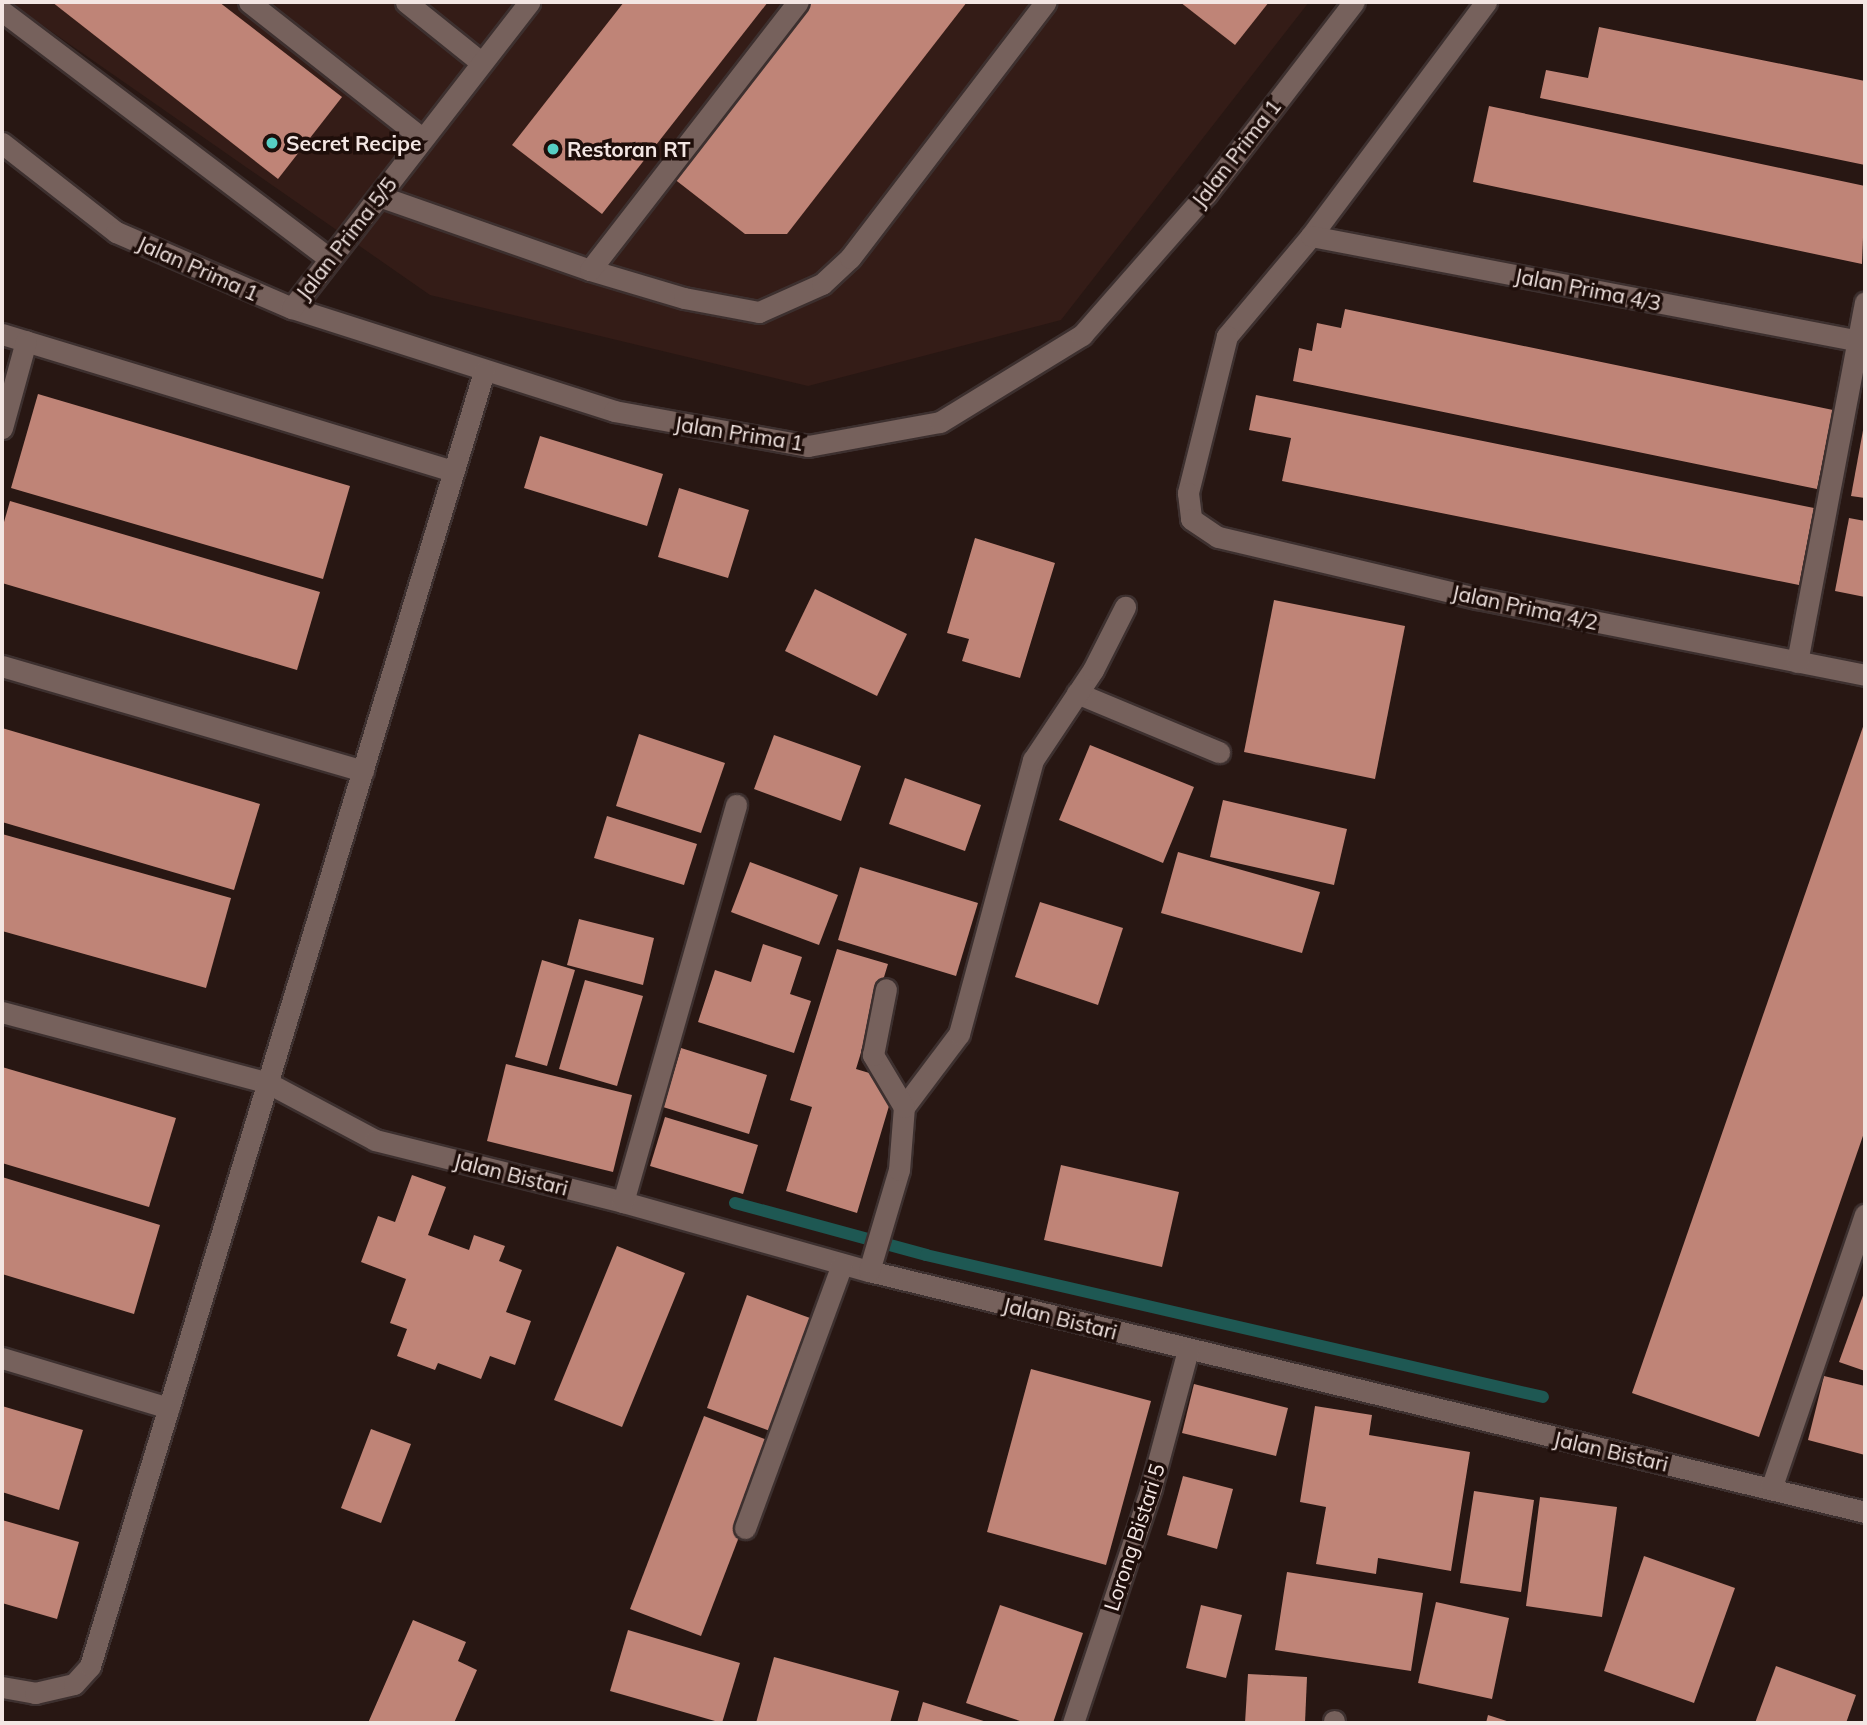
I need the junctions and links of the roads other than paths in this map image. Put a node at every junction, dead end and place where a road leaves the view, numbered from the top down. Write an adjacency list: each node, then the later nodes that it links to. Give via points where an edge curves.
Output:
1 (249, 2): 10 (street)
2 (407, 2): 9 (street)
3 (529, 2): 9 (street, Jalan Prima 5/5)
4 (798, 2): 15 (street)
5 (1046, 2): 15 (street, via 850,258 822,284 759,312 684,298)
6 (1354, 2): 21 (street, Jalan Prima 1, via 1206,194 1082,335 940,422 808,446 614,411)
7 (1486, 2): 13 (street)
8 (2, 11): 14 (street)
9 (482, 63): 10 (street, Jalan Prima 5/5)
10 (423, 139): 12 (street, Jalan Prima 5/5)
11 (2, 143): 17 (street, Jalan Prima 1, via 116,232)
12 (379, 196): 14 (street, Jalan Prima 5/5); 15 (street)
13 (1311, 236): 20 (street, Jalan Prima 4/3); 25 (street, Jalan Prima 4/2, via 1227,336 1188,493 1191,519 1218,537 1476,598)
14 (330, 259): 17 (street, Jalan Prima 5/5)
15 (590, 270)
16 (1865, 302): 20 (street)
17 (292, 308): 21 (street, Jalan Prima 1)
18 (2, 334): 19 (street)
19 (26, 341): 22 (street); 23 (street)
20 (1862, 342): 25 (street)
21 (484, 372): 23 (street)
22 (2, 428)
23 (454, 471): 30 (street)
24 (1125, 607): 28 (street)
25 (1797, 662): 27 (street, Jalan Prima 4/2)
26 (2, 666): 30 (street)
27 (1865, 675)
28 (1077, 693): 29 (street); 35 (street, via 1033,760 959,1034)
29 (1219, 752)
30 (363, 771): 34 (street)
31 (736, 805): 36 (street)
32 (886, 989): 35 (street, via 873,1055)
33 (2, 1012): 34 (street, Jalan Bistari)
34 (268, 1083): 36 (street, Jalan Bistari, via 375,1140); 42 (street)
35 (904, 1107): 39 (street, via 899,1170)
36 (623, 1202): 38 (street, Jalan Bistari)
37 (1865, 1215): 43 (street)
38 (842, 1264): 39 (street, Jalan Bistari); 45 (street)
39 (870, 1265): 40 (street, Jalan Bistari)
40 (1188, 1350): 43 (street, Jalan Bistari); 47 (street, Lorong Bistari 5, via 1151,1488)
41 (2, 1357): 42 (street)
42 (169, 1408): 46 (street, via 90,1666 74,1684 35,1693)
43 (1771, 1489): 44 (street, Jalan Bistari)
44 (1865, 1513)
45 (745, 1528)
46 (2, 1687)
47 (1073, 1723)

